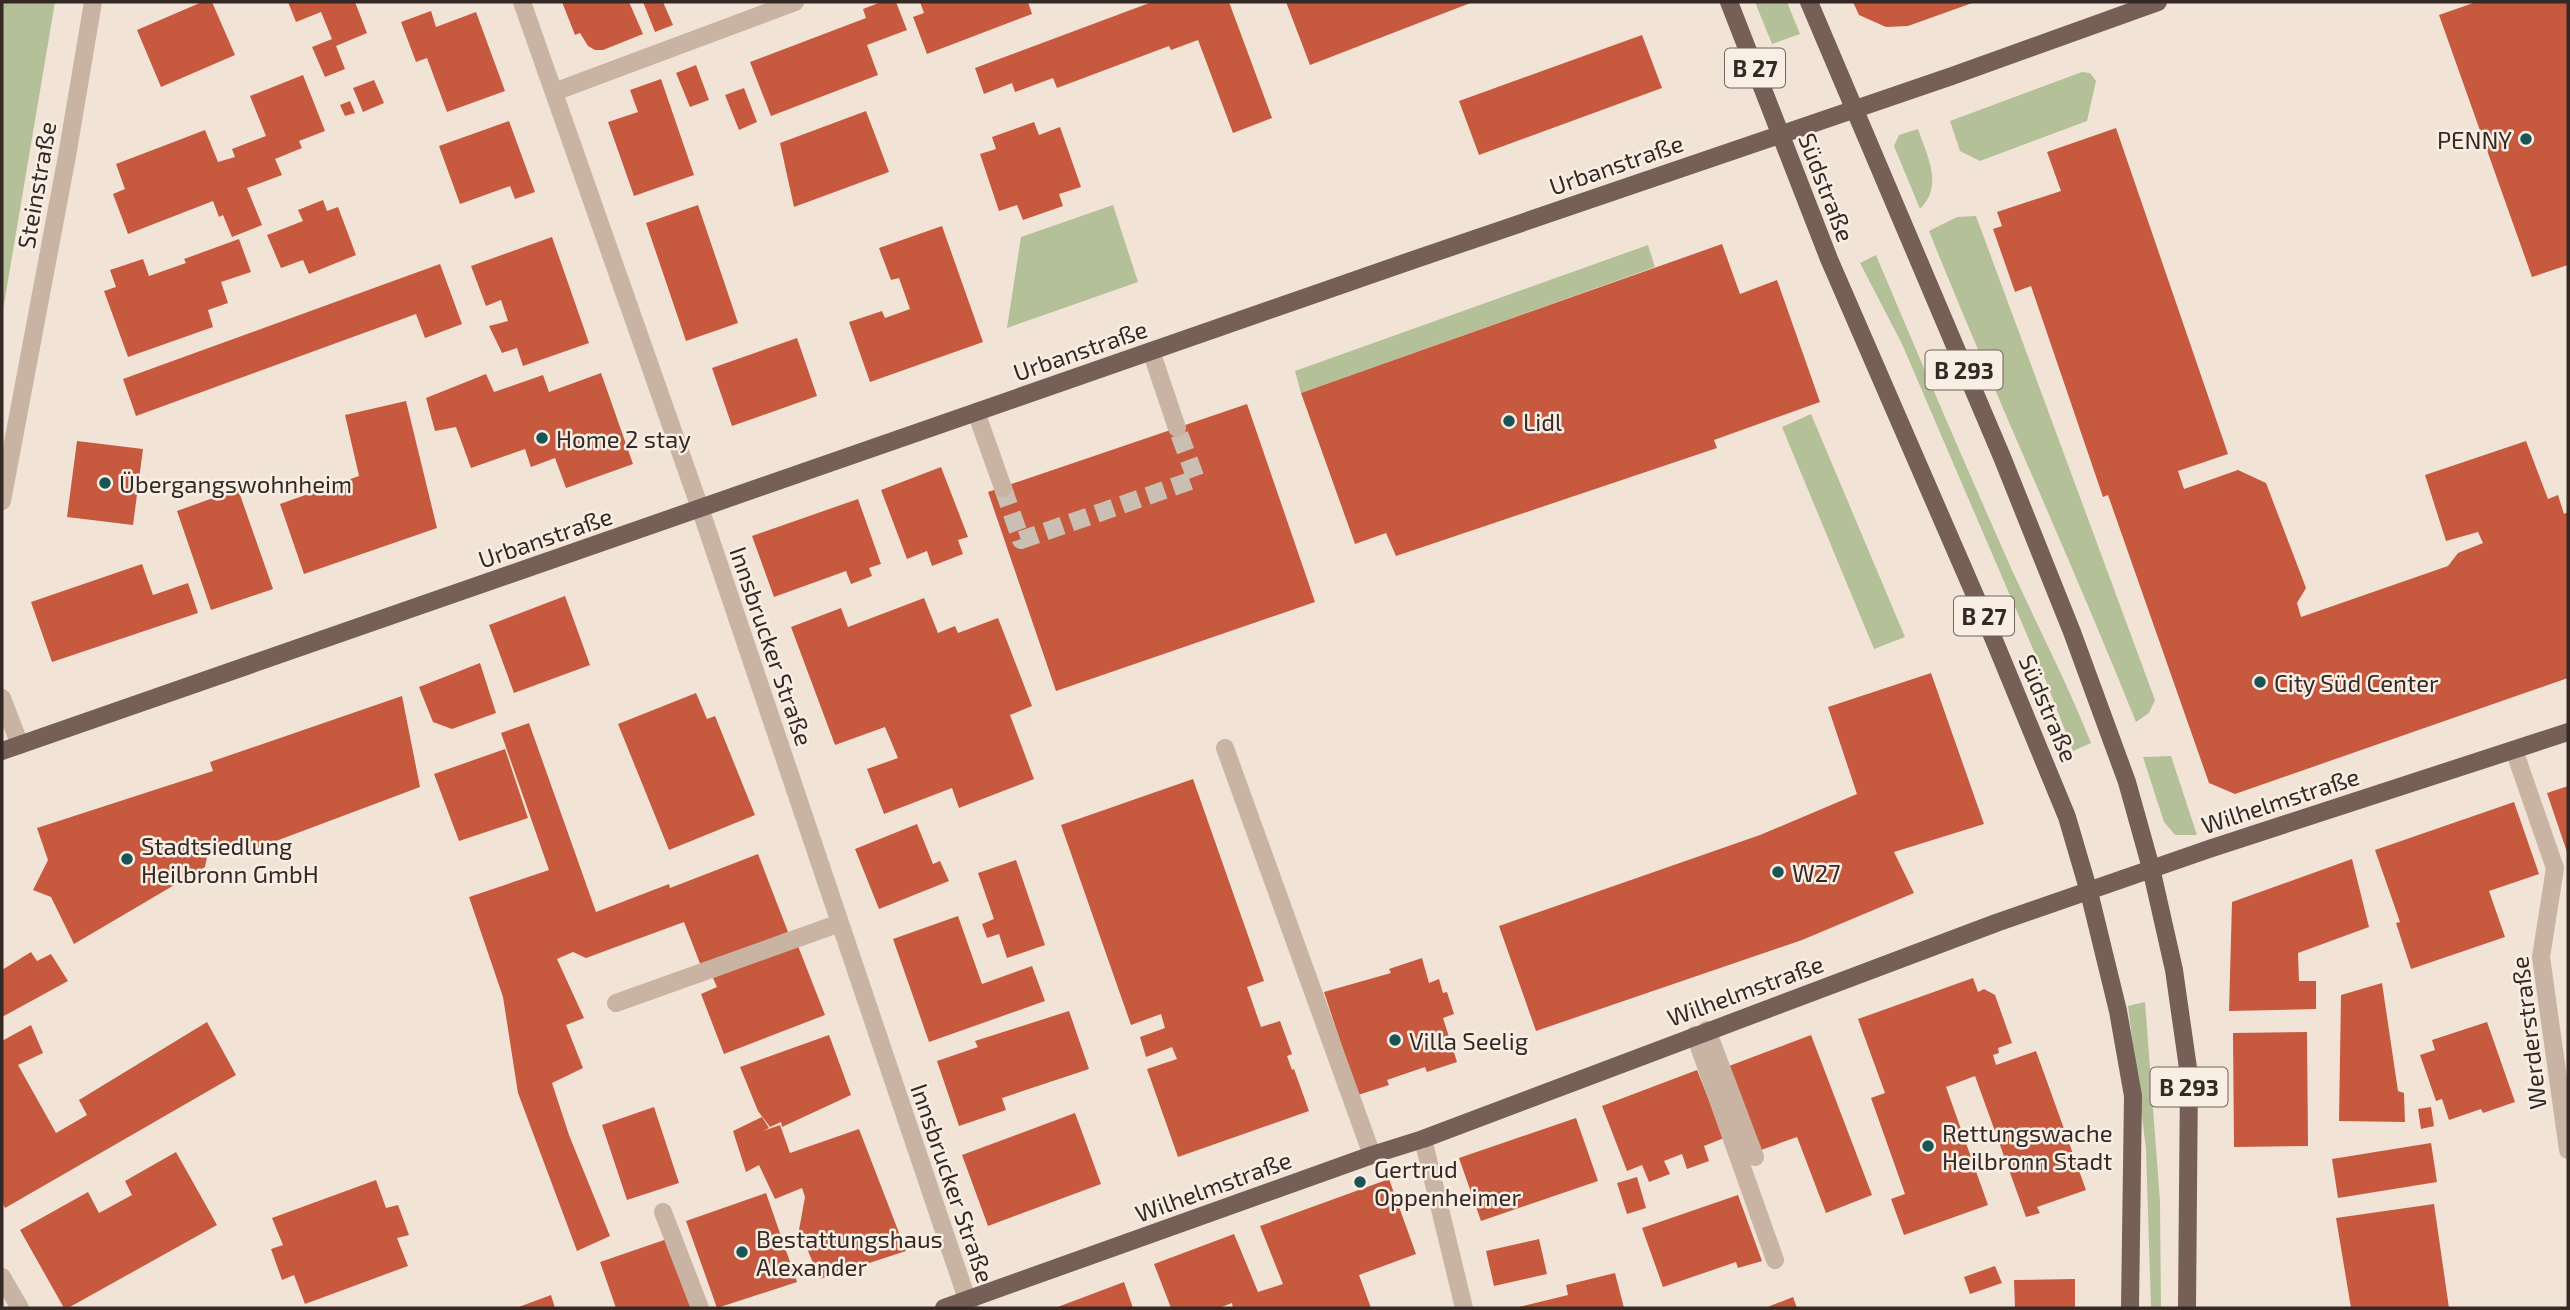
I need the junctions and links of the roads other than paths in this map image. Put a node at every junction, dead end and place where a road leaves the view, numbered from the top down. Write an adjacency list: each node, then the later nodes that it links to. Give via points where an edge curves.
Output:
1 (93, 2): 14 (street, Steinstraße)
2 (522, 2): 7 (street, Innsbrucker Straße)
3 (795, 2): 7 (street)
4 (1729, 2): 9 (main road, Südstraße / B 27)
5 (1809, 2): 8 (main road, Südstraße)
6 (2158, 2): 8 (main road, Urbanstraße)
7 (554, 92): 15 (street, Innsbrucker Straße)
8 (1853, 109): 9 (main road, Urbanstraße); 22 (main road, Südstraße / B 293, via 2072,632 2127,782)
9 (1780, 134): 10 (main road, Urbanstraße); 23 (main road, Südstraße / B 27, via 1834,271 2050,773)
10 (1151, 351): 11 (main road, Urbanstraße); 12 (street)
11 (976, 412): 13 (street); 15 (main road, Urbanstraße)
12 (1177, 428)
13 (1003, 488)
14 (2, 501)
15 (700, 508): 18 (main road, Urbanstraße); 24 (street, Innsbrucker Straße)
16 (2, 698): 18 (street)
17 (2568, 732): 20 (main road, Wilhelmstraße)
18 (20, 745): 21 (main road, Urbanstraße)
19 (1225, 748): 29 (street)
20 (2514, 750): 22 (main road, Wilhelmstraße); 28 (street, Werderstraße, via 2555,868 2541,957)
21 (2, 751)
22 (2151, 868): 23 (main road, Wilhelmstraße); 40 (main road, Südstraße / B 293, via 2174,970 2189,1075)
23 (2089, 892): 26 (main road, Wilhelmstraße); 39 (main road, Südstraße / B 293, via 2119,1011 2133,1096)
24 (840, 923): 25 (street); 34 (street, Innsbrucker Straße)
25 (616, 1003)
26 (1701, 1032): 27 (main road, Wilhelmstraße); 30 (street); 32 (street)
27 (1423, 1139): 29 (main road, Wilhelmstraße); 38 (street)
28 (2568, 1150)
29 (1372, 1155): 34 (main road, Wilhelmstraße)
30 (1755, 1157)
31 (663, 1212): 36 (street)
32 (1775, 1259)
33 (2, 1278): 35 (street)
34 (968, 1304): 37 (main road, Wilhelmstraße)
35 (20, 1308)
36 (700, 1308)
37 (944, 1308)
38 (1464, 1308)
39 (2130, 1308)
40 (2187, 1308)

